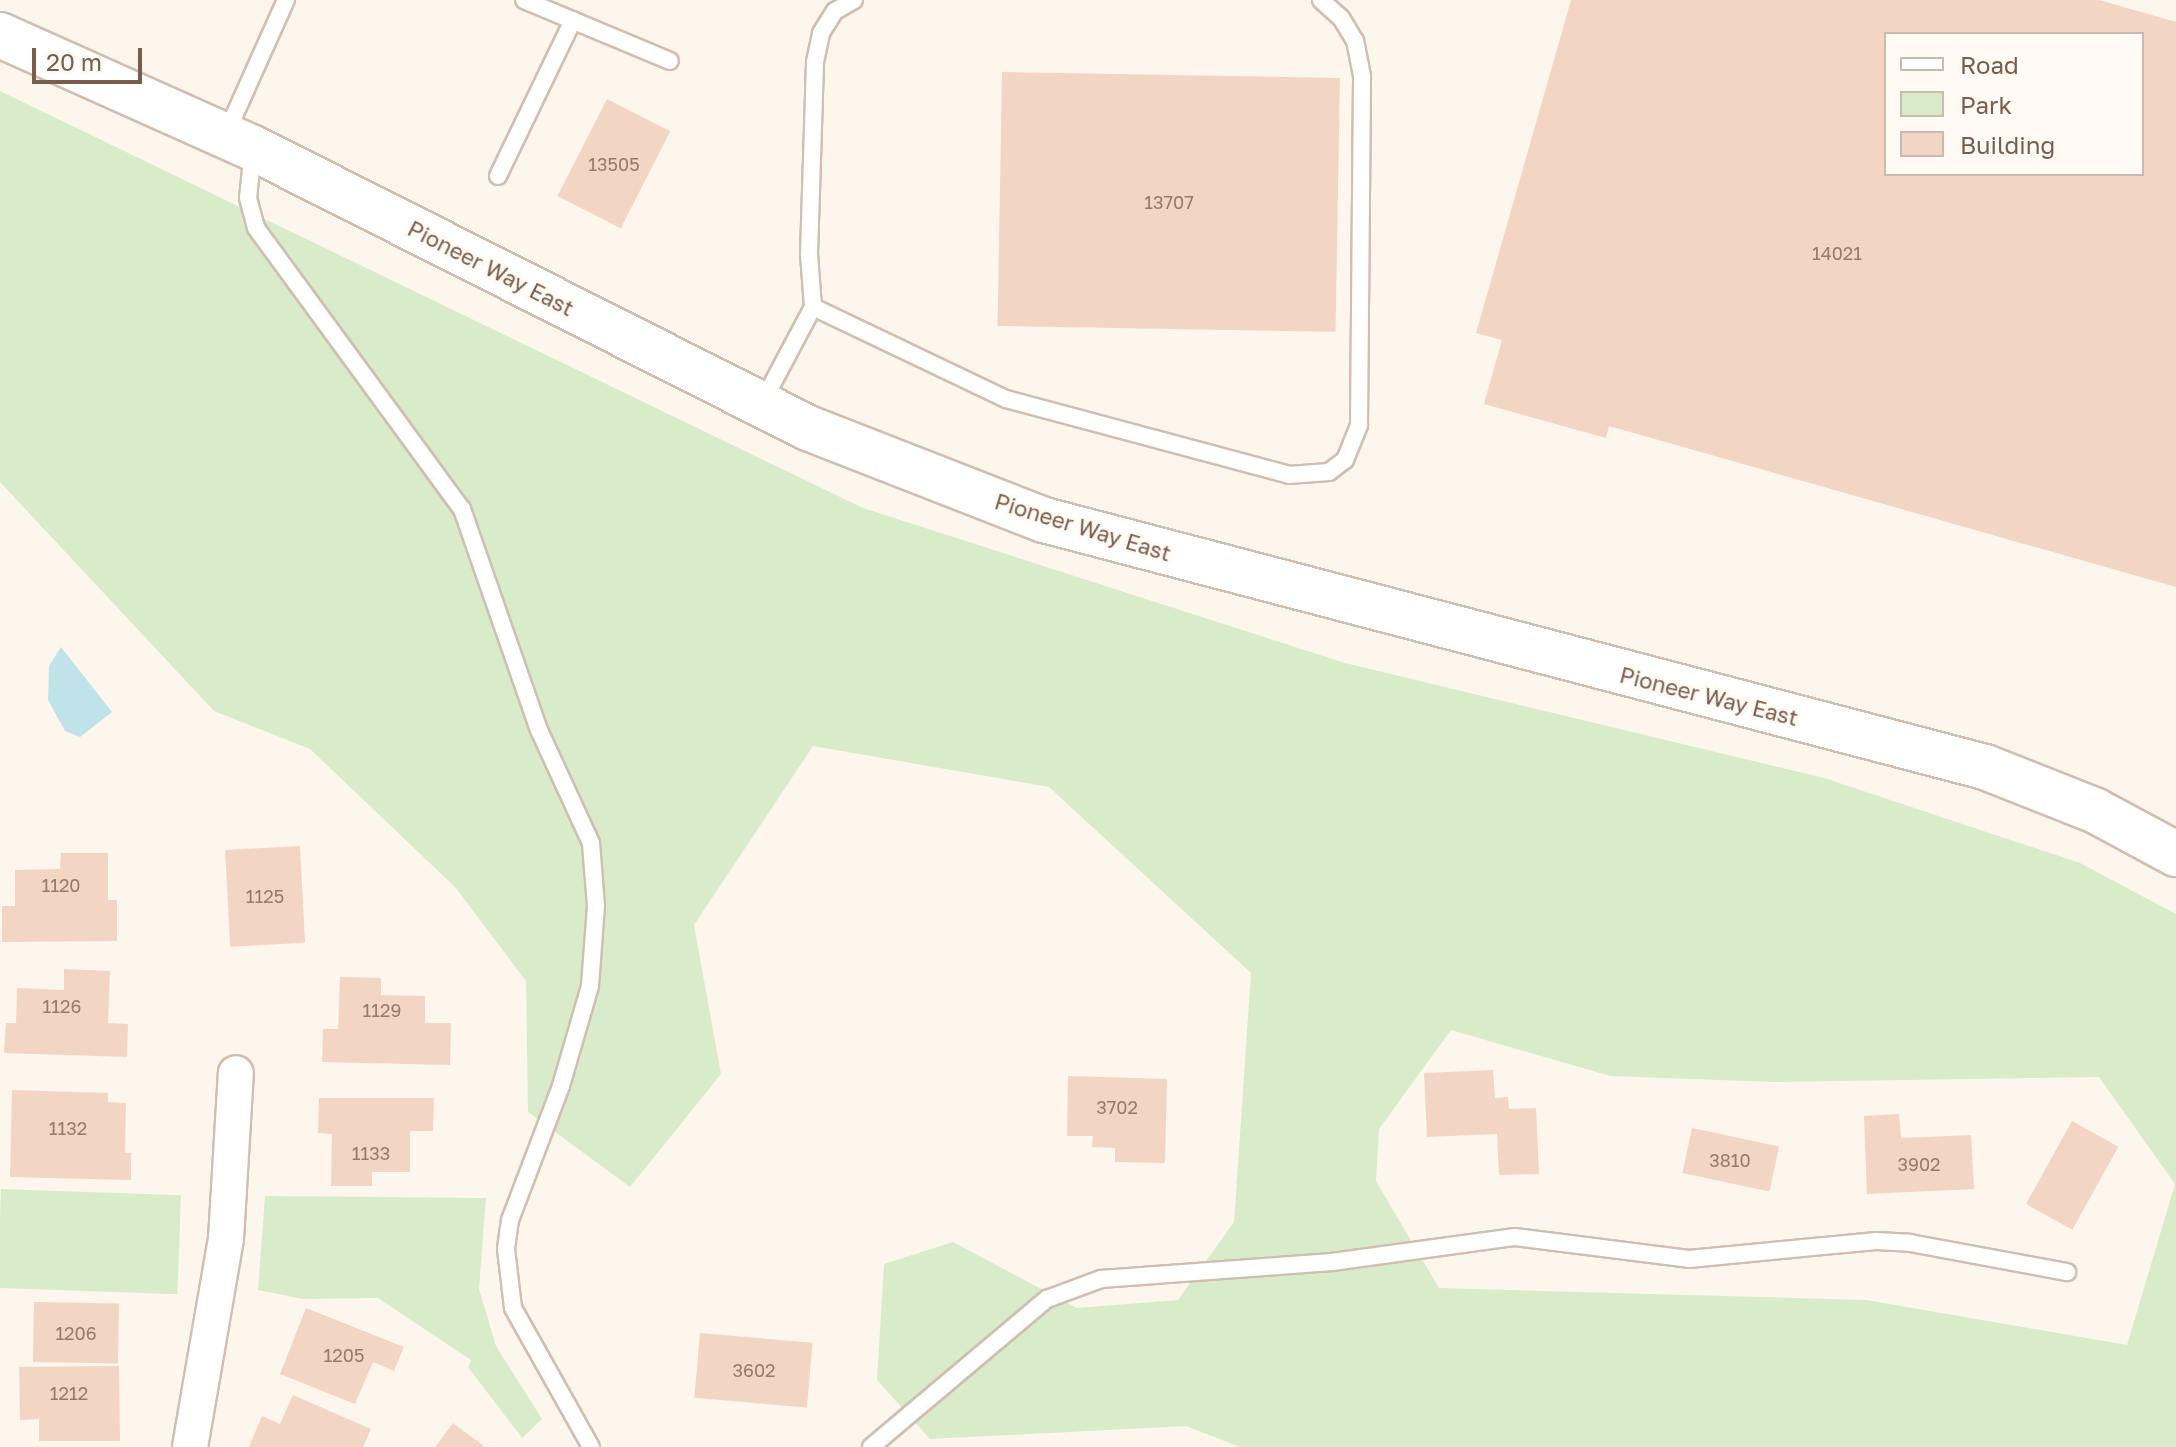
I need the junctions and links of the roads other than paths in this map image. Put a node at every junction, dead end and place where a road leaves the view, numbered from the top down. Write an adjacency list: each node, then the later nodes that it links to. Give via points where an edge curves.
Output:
1 (286, 0): 8 (lane)
2 (524, 0): 5 (lane)
3 (854, 0): 10 (lane, via 835,11 821,33 815,62 809,254)
4 (1321, 0): 10 (lane, via 1355,41 1362,76 1359,425 1345,460 1329,472 1289,475 1006,399)
5 (573, 20): 7 (lane); 9 (lane)
6 (0, 35): 8 (street, Pioneer Way East)
7 (670, 61)
8 (239, 142): 11 (street, Pioneer Way East); 16 (lane, via 256,228 462,509 539,730 591,843 596,906 590,986 561,1086 510,1220 506,1249 513,1308)
9 (498, 176)
10 (813, 307): 11 (lane)
11 (761, 404): 12 (street, Pioneer Way East, via 1044,520 1985,767 2096,811)
12 (2176, 854)
13 (236, 1073): 15 (street, via 226,1239)
14 (2067, 1272): 17 (lane, via 1910,1243 1876,1241 1689,1259 1515,1237 1332,1262 1101,1279 1047,1299)
15 (190, 1447)
16 (591, 1447)
17 (871, 1447)

